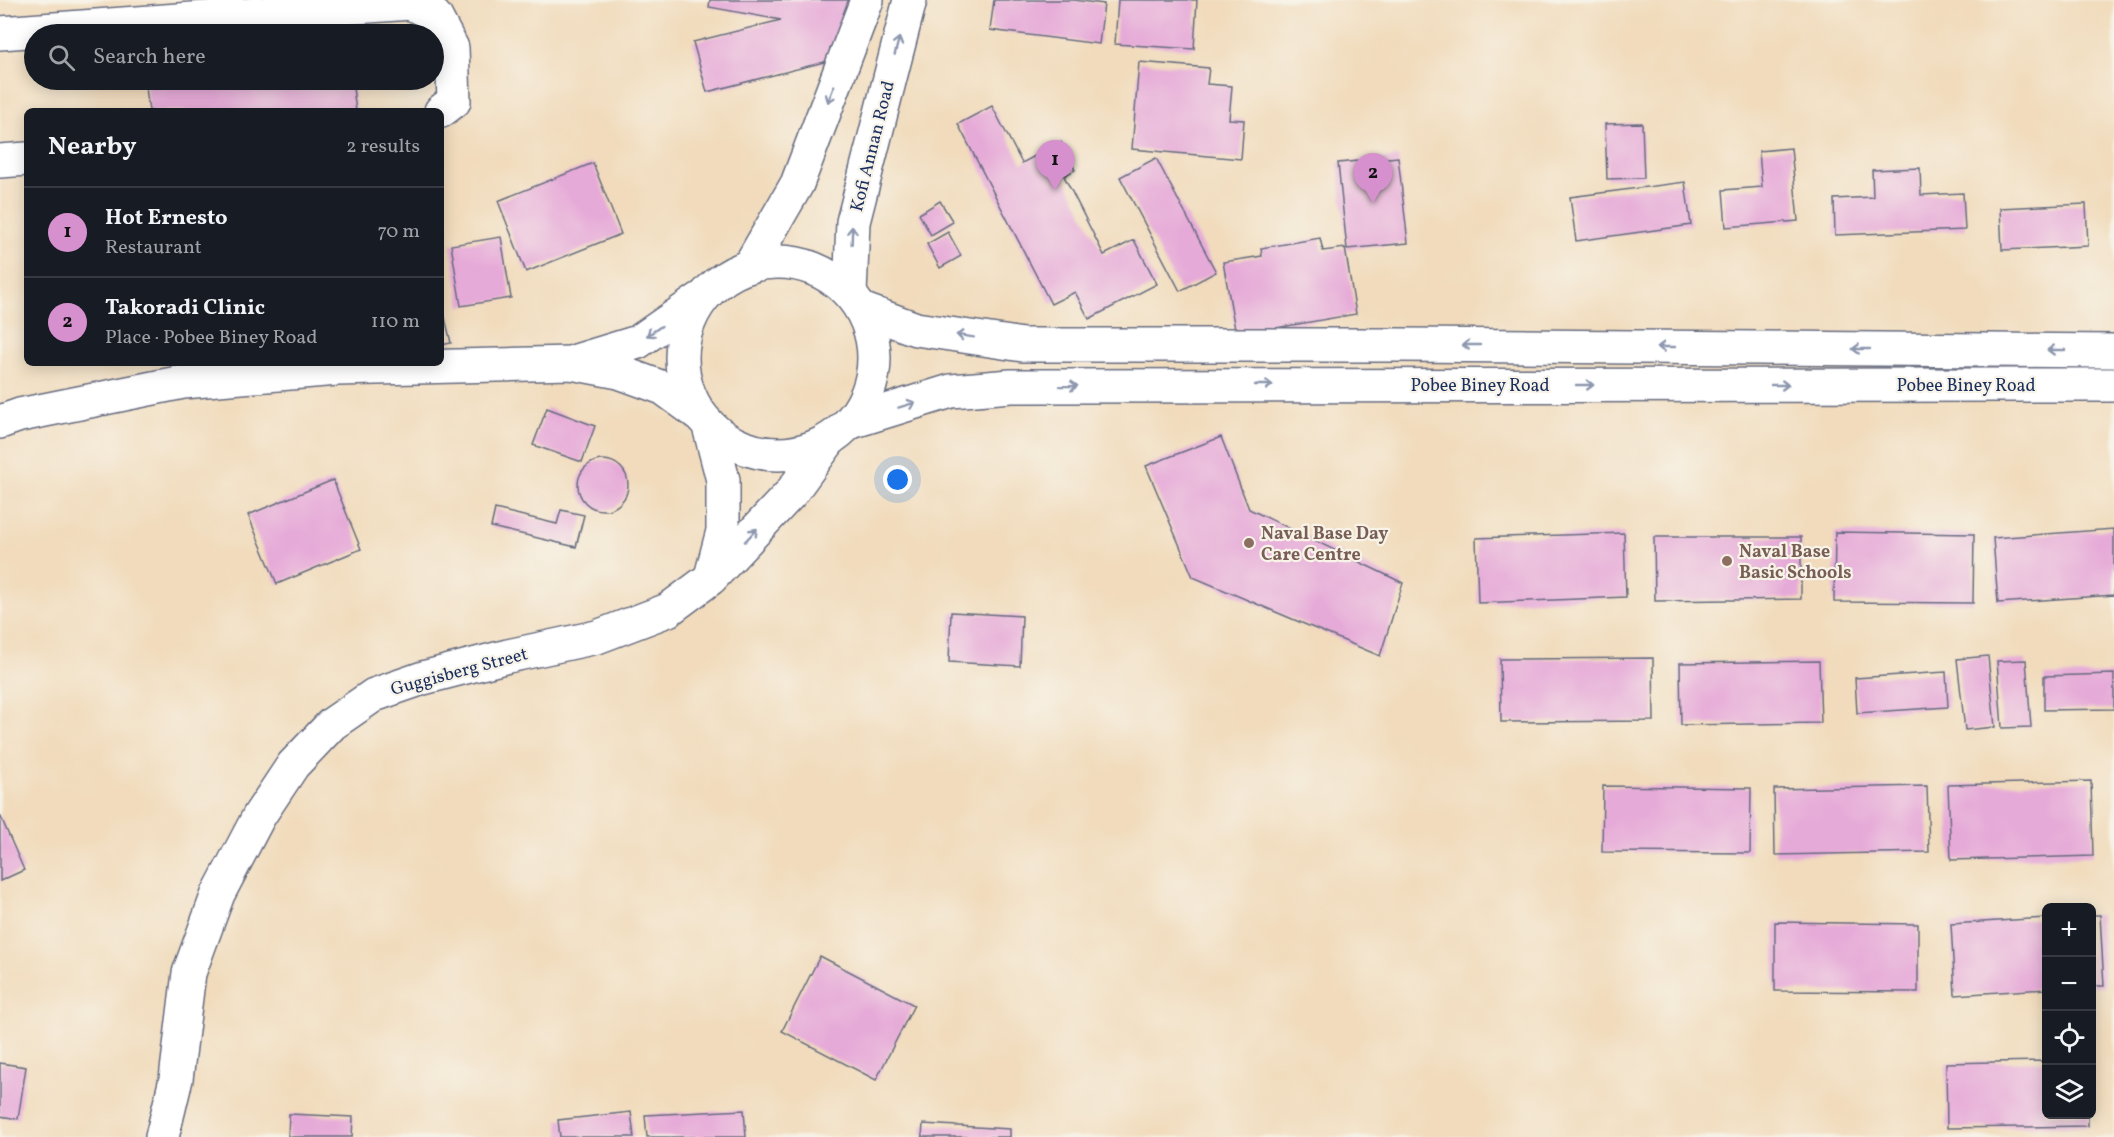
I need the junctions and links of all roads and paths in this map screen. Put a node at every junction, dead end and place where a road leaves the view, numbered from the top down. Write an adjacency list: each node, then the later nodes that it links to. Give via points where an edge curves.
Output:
1 (867, 0): 13 (street, one-way to 13, via 797,184)
2 (910, 0): 15 (street, Kofi Annan Road, one-way to 2, via 853,222)
3 (255, 7): 4 (street, via 411,3); 5 (street)
4 (434, 8): 6 (street)
5 (88, 24)
6 (441, 24)
7 (444, 30): 10 (street, via 452,48 454,101)
8 (24, 31): 9 (street)
9 (0, 33)
10 (444, 109)
11 (24, 159): 12 (street)
12 (0, 161)
13 (750, 265): 14 (street, via 723,278); 15 (street, via 777,261 804,265 829,276)
14 (702, 298): 17 (street, one-way to 17, via 638,342); 19 (street, via 688,322 682,349 683,377 692,404)
15 (855, 301): 16 (street, Pobee Biney Road, one-way to 15, via 1023,345 916,329); 21 (street, via 872,337 874,367 867,396)
16 (2114, 351)
17 (571, 363): 19 (street, via 619,372 663,388); 20 (street, via 337,369 183,382)
18 (2114, 385): 21 (street, Pobee Biney Road, one-way to 18, via 951,391 1011,386)
19 (704, 420): 21 (street, via 734,446 766,455 798,454); 22 (street, via 723,480 723,531)
20 (0, 422)
21 (840, 432): 22 (street, Guggisberg Street, one-way to 21, via 791,493)
22 (711, 578): 23 (street, Guggisberg Street, via 668,610 597,637 508,656 374,695 332,724 293,765 259,816 218,894 189,973 176,1079)
23 (162, 1137)

